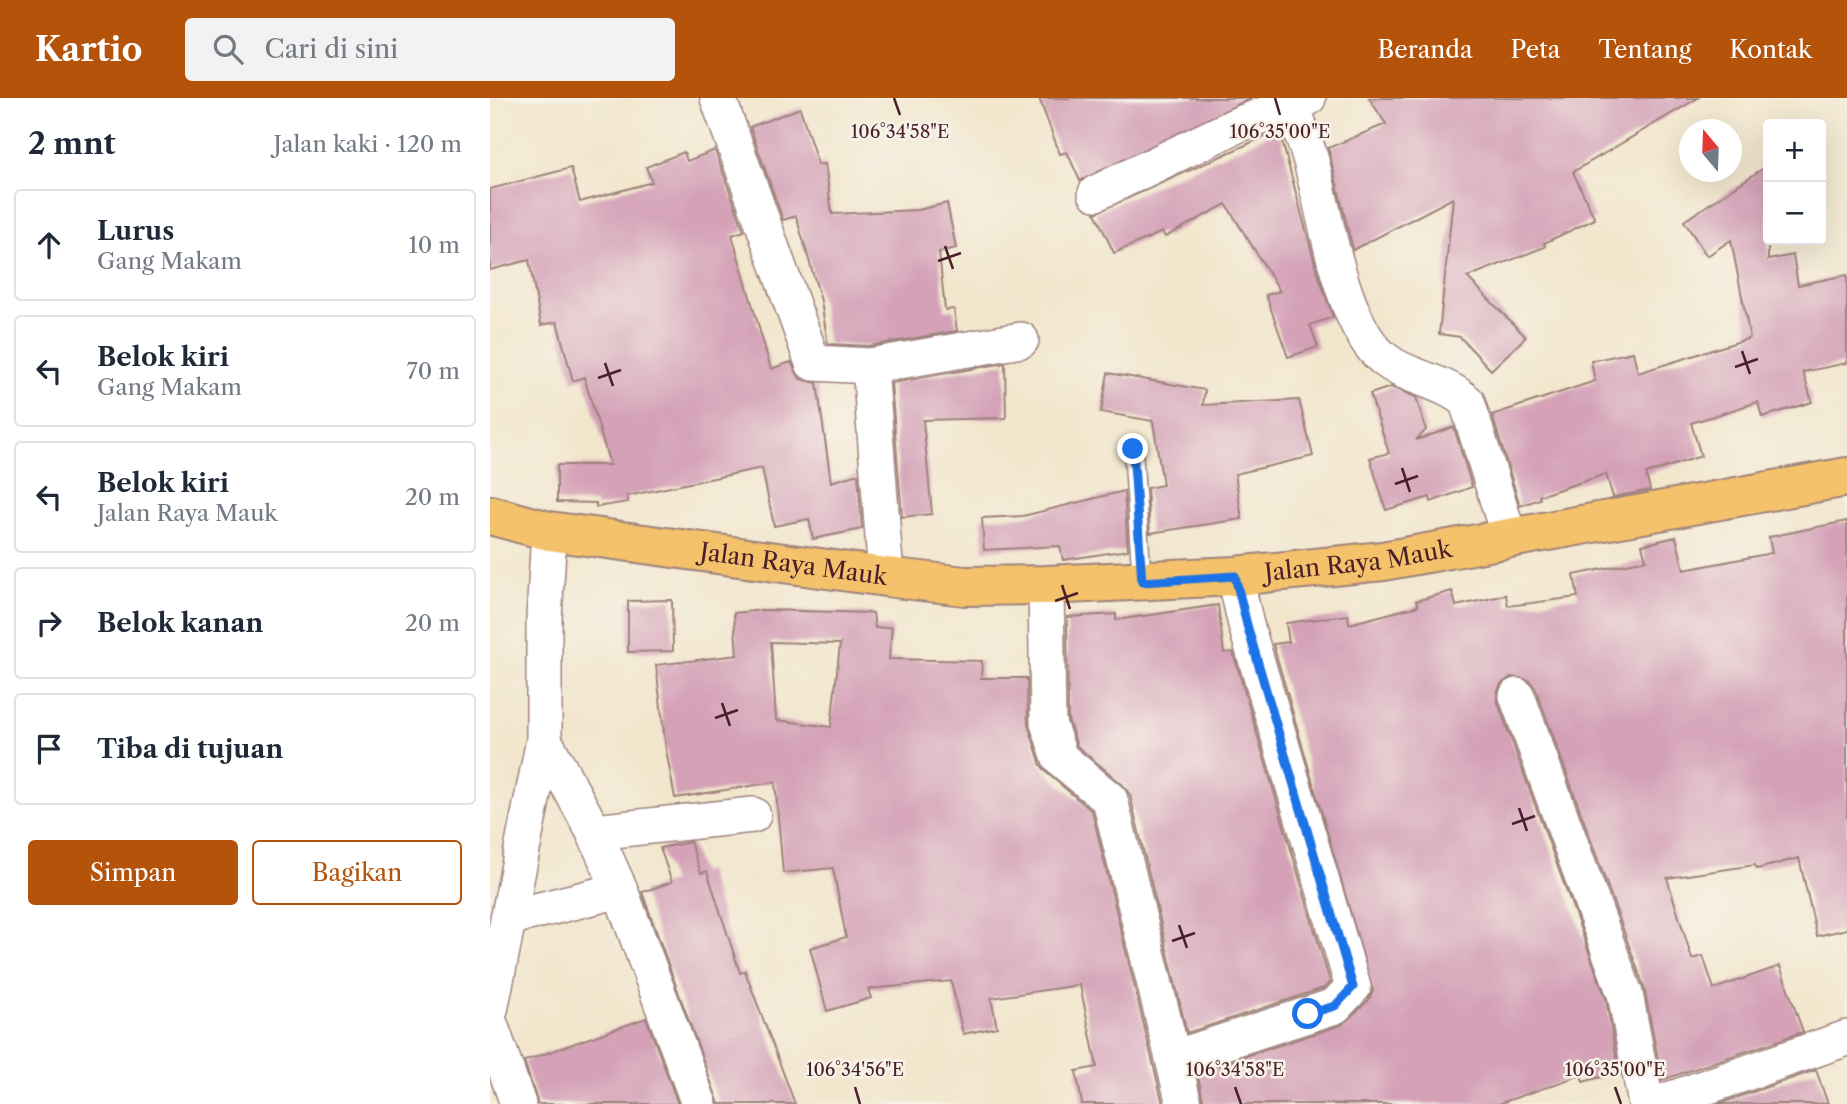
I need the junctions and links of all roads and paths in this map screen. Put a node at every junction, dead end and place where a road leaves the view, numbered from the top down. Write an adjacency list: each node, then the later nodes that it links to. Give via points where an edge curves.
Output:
1 (718, 98): 5 (street, via 813,363)
2 (1300, 102): 3 (street, via 1237,125); 10 (street, via 1345,294 1367,341 1384,359 1455,390 1468,402)
3 (1096, 193)
4 (1021, 340): 5 (street)
5 (870, 366): 12 (street)
6 (1133, 449): 13 (lane)
7 (1847, 477): 10 (main road, Jalan Raya Mauk)
8 (490, 515): 9 (main road, Jalan Raya Mauk)
9 (548, 531): 12 (main road, Jalan Raya Mauk); 16 (street)
10 (1509, 537): 11 (main road, Jalan Raya Mauk, via 1383,561)
11 (1235, 576): 13 (main road, Jalan Raya Mauk); 24 (street, via 1353,987 1335,1006)
12 (886, 577): 14 (main road, Jalan Raya Mauk, via 965,586)
13 (1142, 582): 14 (main road, Jalan Raya Mauk)
14 (1046, 585): 24 (street, via 1048,723 1060,758 1110,800)
15 (1517, 696): 28 (street, via 1625,994)
16 (544, 740): 18 (street); 20 (street)
17 (753, 815): 18 (street)
18 (594, 832): 19 (street)
19 (620, 890): 20 (street); 26 (street)
20 (508, 918): 21 (street)
21 (490, 1010)
22 (490, 1024): 25 (street)
23 (1847, 1038): 29 (street)
24 (1174, 1058): 27 (street)
25 (518, 1104)
26 (699, 1104)
27 (1184, 1104)
28 (1646, 1104)
29 (1657, 1104)

